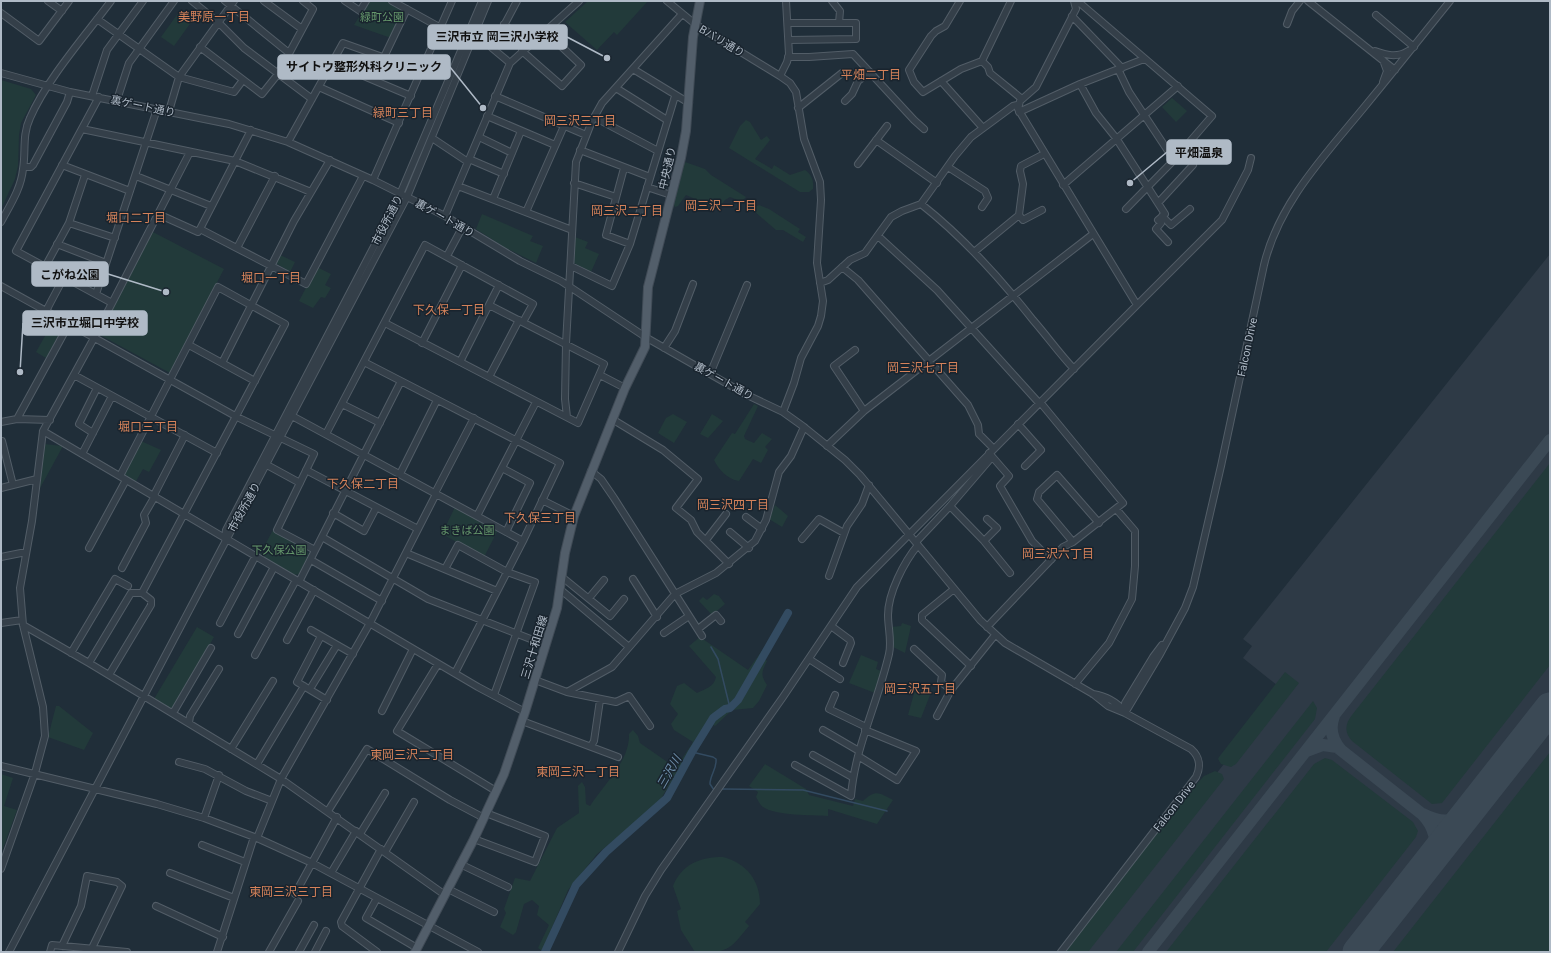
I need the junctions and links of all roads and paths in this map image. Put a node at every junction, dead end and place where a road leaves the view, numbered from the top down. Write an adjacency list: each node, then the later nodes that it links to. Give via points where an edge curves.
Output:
1 (48, 1): 31 (street)
2 (69, 1): 31 (street)
3 (111, 1): 36 (street)
4 (143, 1): 46 (street)
5 (174, 1): 52 (street)
6 (192, 1): 37 (street)
7 (226, 1): 28 (street)
8 (264, 1): 44 (street)
9 (303, 1): 44 (street, via 313,9)
10 (345, 1): 11 (street, via 360,11)
11 (366, 1)
12 (392, 1): 30 (street)
13 (482, 1): 146 (street, 市役所通り)
14 (488, 1): 108 (street, 市役所通り)
15 (517, 1): 40 (street)
16 (568, 1): 29 (street)
17 (667, 1): 33 (street, Bバリ通り)
18 (700, 1): 41 (main road, 中央通り)
19 (786, 1): 38 (street)
20 (832, 1): 39 (street, via 840,11)
21 (960, 1): 73 (street, via 945,26 936,31 909,70 914,82 923,92)
22 (1011, 1): 59 (street)
23 (1300, 1): 42 (street)
24 (1308, 1): 50 (street)
25 (1450, 1): 51 (street)
26 (450, 2): 43 (street)
27 (1075, 2): 35 (street, via 1076,9); 57 (street, via 1081,4)
28 (232, 3): 37 (street); 54 (street)
29 (576, 3): 45 (street)
30 (407, 10): 43 (street); 55 (street)
31 (62, 11): 32 (street, via 39,41)
32 (1, 13)
33 (682, 14): 41 (street, Bバリ通り); 63 (street)
34 (1376, 15): 51 (street)
35 (1072, 16): 62 (street); 86 (street, via 1036,87)
36 (97, 19): 46 (street); 75 (street)
37 (218, 22): 49 (street); 69 (street, via 244,48)
38 (788, 23): 39 (street); 47 (street)
39 (839, 23): 47 (street, via 856,24 856,39)
40 (504, 24): 48 (street); 61 (street, via 492,48)
41 (695, 24): 70 (street, Bバリ通り); 89 (main road, 中央通り)
42 (1286, 24)
43 (441, 28): 65 (street)
44 (302, 30): 54 (street)
45 (545, 31): 48 (street); 53 (street, via 581,65 562,86)
46 (118, 34): 52 (street); 81 (street, via 107,50)
47 (789, 40): 56 (street)
48 (528, 46): 53 (street)
49 (200, 47): 71 (street); 72 (street)
50 (1368, 47): 51 (street, via 1401,56); 58 (street)
51 (1412, 48): 64 (street)
52 (138, 49): 71 (street); 87 (street, via 129,63)
53 (522, 51): 61 (street)
54 (289, 53): 69 (street)
55 (384, 57): 60 (street, via 343,43); 65 (street)
56 (788, 57): 66 (street, via 853,54); 70 (street)
57 (1144, 59): 62 (street); 76 (street)
58 (1383, 60): 64 (street); 78 (street, via 1387,71)
59 (982, 61): 73 (street, via 961,69); 86 (street, via 990,73)
60 (333, 63): 77 (street); 82 (street)
61 (510, 64): 83 (street)
62 (1120, 68): 74 (street); 94 (street, via 1129,92)
63 (633, 69): 79 (street); 84 (street)
64 (1395, 70): 78 (street, Falcon Drive)
65 (422, 71): 82 (street)
66 (870, 72): 88 (street, via 858,81 852,94); 103 (street)
67 (1, 73): 75 (street, 裏ゲート通り)
68 (842, 73): 90 (street)
69 (278, 74): 72 (street, via 262,94); 85 (street)
70 (780, 76): 90 (street, Bバリ通り, via 794,87)
71 (179, 77): 72 (street, via 234,92); 93 (street)
72 (243, 80)
73 (941, 81): 101 (street)
74 (1080, 84): 91 (street); 109 (street, via 1096,113)
75 (48, 86): 80 (street, 裏ゲート通り); 127 (street, via 29,119 25,133)
76 (1178, 86): 94 (street); 123 (street, via 1212,116)
77 (319, 87): 85 (street); 98 (street)
78 (1381, 87): 339 (street, Falcon Drive, via 1318,163 1285,210 1274,232 1264,265 1193,587)
79 (616, 88): 96 (street, via 602,103); 97 (street)
80 (70, 92): 81 (street, 裏ゲート通り); 127 (street, via 33,165)
81 (95, 96): 87 (street, 裏ゲート通り); 102 (street)
82 (411, 96): 98 (street)
83 (496, 96): 95 (street); 99 (street)
84 (675, 96): 89 (street); 97 (street)
85 (312, 99): 111 (street)
86 (1022, 99): 91 (street)
87 (117, 100): 92 (street, 裏ゲート通り)
88 (845, 101)
89 (689, 103): 147 (main road, 中央通り, via 681,158)
90 (798, 108): 185 (street, Bバリ通り, via 804,139 820,182 817,263)
91 (1018, 108): 101 (street, via 1013,106); 118 (street)
92 (157, 109): 93 (street, 裏ゲート通り); 112 (street)
93 (169, 111): 104 (street, 裏ゲート通り)
94 (1144, 115): 109 (street); 123 (street)
95 (487, 116): 105 (street); 107 (street)
96 (594, 117): 106 (street); 115 (street)
97 (667, 120): 115 (street)
98 (399, 123): 136 (street)
99 (564, 126): 106 (street); 113 (street)
100 (887, 126): 110 (street)
101 (983, 128): 128 (street, via 962,147)
102 (82, 129): 112 (street); 125 (street)
103 (924, 129)
104 (251, 130): 111 (street, 裏ゲート通り); 120 (street)
105 (521, 131): 113 (street); 117 (street)
106 (586, 135): 114 (street)
107 (479, 137): 117 (street); 122 (street)
108 (432, 138): 122 (street); 146 (street, 市役所通り)
109 (1116, 138): 139 (street); 142 (street)
110 (876, 140): 124 (street); 138 (street)
111 (288, 142): 121 (street, 裏ゲート通り)
112 (147, 143): 116 (street); 132 (street)
113 (555, 145): 157 (street)
114 (580, 150): 129 (street); 137 (street)
115 (658, 150): 135 (street)
116 (190, 152): 120 (street); 143 (street)
117 (512, 153): 131 (street)
118 (1044, 154): 139 (street); 159 (street, via 1021,166 1023,184)
119 (1251, 158): 194 (street, via 1248,170 1222,220)
120 (235, 160): 133 (street); 152 (street)
121 (330, 160): 134 (street, 裏ゲート通り); 145 (street)
122 (469, 160): 131 (street); 140 (street)
123 (1174, 160): 142 (street)
124 (858, 164)
125 (62, 165): 130 (street); 180 (street, via 16,251)
126 (1193, 165): 150 (street)
127 (24, 167): 162 (street, via 20,186)
128 (948, 167): 138 (street); 153 (street, via 985,191 988,198)
129 (624, 168): 135 (street); 148 (street)
130 (85, 174): 144 (street); 163 (street)
131 (504, 174): 149 (street)
132 (136, 176): 143 (street); 144 (street)
133 (275, 176): 145 (street); 173 (street)
134 (363, 176): 136 (street, 裏ゲート通り); 178 (street, via 306,284)
135 (650, 177): 141 (street)
136 (373, 180): 146 (street, 裏ゲート通り)
137 (574, 183): 148 (street); 166 (street)
138 (937, 183): 151 (street)
139 (1063, 185): 167 (street)
140 (458, 186): 149 (street); 160 (street)
141 (647, 186): 147 (street); 172 (street)
142 (1148, 188): 150 (street); 154 (street)
143 (170, 189): 152 (street); 158 (street)
144 (130, 191): 169 (street)
145 (311, 192): 178 (street)
146 (404, 195): 160 (street, 裏ゲート通り); 228 (street, 市役所通り); 244 (street, 市役所通り)
147 (672, 195): 201 (main road, 中央通り, via 648,287)
148 (616, 197): 172 (street, via 606,235)
149 (493, 199): 157 (street)
150 (1158, 203): 161 (street, via 1165,214)
151 (921, 204): 168 (street, via 892,217); 174 (street, via 948,225)
152 (211, 206): 165 (street)
153 (982, 207)
154 (1126, 209)
155 (1190, 209): 161 (street, via 1171,225)
156 (1042, 210): 159 (street, via 1023,220)
157 (526, 212): 166 (street)
158 (158, 214): 165 (street, via 198,232); 191 (street)
159 (1019, 215): 174 (street)
160 (444, 216): 164 (street, 裏ゲート通り)
161 (1162, 216): 170 (street, via 1158,220 1161,224 1156,229)
162 (1, 222)
163 (69, 222): 169 (street); 171 (street)
164 (463, 226): 175 (street); 188 (street, 裏ゲート通り, via 520,261)
165 (200, 229): 173 (street)
166 (572, 230): 179 (street)
167 (1093, 234): 190 (street); 194 (street)
168 (878, 236): 181 (street, via 865,253); 199 (street, via 936,290)
169 (114, 238): 176 (street)
170 (1168, 242)
171 (57, 244): 176 (street); 180 (street)
172 (630, 244): 179 (street, via 612,286)
173 (237, 248): 178 (street)
174 (974, 252): 190 (street)
175 (447, 256): 177 (street); 197 (street, via 425,245)
176 (106, 263): 189 (street)
177 (462, 265): 186 (street); 202 (street)
178 (272, 266): 192 (street)
179 (571, 266): 188 (street)
180 (45, 267): 182 (street)
181 (842, 267): 185 (street); 207 (street, via 858,280)
182 (64, 277): 189 (street); 195 (street)
183 (694, 284): 205 (street, via 675,331)
184 (747, 284): 212 (street)
185 (820, 284): 227 (street, Bバリ通り, via 823,301 821,316 815,334 801,358)
186 (499, 285): 193 (street); 196 (street, via 533,304)
187 (1, 286): 195 (street)
188 (570, 286): 201 (street, 裏ゲート通り); 203 (street)
189 (96, 294): 191 (street)
190 (1013, 297): 199 (street); 211 (street)
191 (112, 302): 200 (street)
192 (251, 305): 204 (street, via 218,287); 210 (street); 217 (street, via 285,324)
193 (489, 305): 196 (street); 209 (street)
194 (1137, 305): 211 (street)
195 (46, 311): 198 (street)
196 (521, 321): 203 (street); 215 (street)
197 (384, 323): 202 (street); 208 (street)
198 (69, 324): 200 (street); 234 (street)
199 (971, 329): 207 (street); 224 (street)
200 (94, 338): 213 (street); 216 (street)
201 (647, 338): 205 (street, 裏ゲート通り); 220 (main road, 三沢十和田線)
202 (422, 343): 209 (street)
203 (566, 344): 214 (street, via 604,364); 231 (street, via 564,399)
204 (188, 345): 210 (street); 216 (street)
205 (664, 348): 212 (street, 裏ゲート通り)
206 (855, 350): 226 (street, via 834,366)
207 (930, 360): 226 (street); 249 (street, via 968,405 978,425 979,434)
208 (364, 362): 218 (street); 225 (street)
209 (460, 362): 215 (street)
210 (222, 363): 217 (street)
211 (1074, 369): 224 (street)
212 (710, 374): 227 (street, 裏ゲート通り)
213 (74, 375): 219 (street); 235 (street)
214 (600, 375): 220 (street); 231 (street, via 578,423)
215 (489, 377): 223 (street)
216 (170, 379): 229 (street); 230 (street)
217 (255, 381): 230 (street)
218 (401, 381): 222 (street); 237 (street)
219 (97, 388): 221 (street); 241 (street, via 78,424)
220 (625, 388): 233 (main road, 三沢十和田線)
221 (112, 396): 229 (street); 241 (street)
222 (437, 400): 232 (street); 257 (street)
223 (536, 402): 231 (street); 245 (street)
224 (1039, 403): 238 (street); 270 (street, via 1123,503)
225 (342, 404): 237 (street); 242 (street)
226 (864, 411): 247 (street)
227 (783, 412): 239 (street, 裏ゲート通り)
228 (292, 416): 242 (street); 244 (street, 市役所通り)
229 (151, 417): 243 (street); 258 (street)
230 (237, 417): 244 (street); 248 (street)
231 (567, 417)
232 (474, 418): 245 (street); 265 (street)
233 (612, 418): 256 (main road, 三沢十和田線); 288 (street, via 663,450 698,480 676,508 691,520 697,532)
234 (17, 420): 235 (street); 236 (street)
235 (50, 420): 240 (street)
236 (1, 422)
237 (380, 423): 251 (street)
238 (1018, 424): 249 (street); 253 (street, via 1041,450)
239 (804, 427): 247 (street, 裏ゲート通り); 280 (street, via 791,456 780,472)
240 (43, 431): 250 (street); 259 (street)
241 (93, 433): 250 (street)
242 (326, 434): 251 (street)
243 (185, 435): 248 (street); 266 (street)
244 (278, 437): 252 (street, 市役所通り); 255 (street, via 314,454); 286 (street, 市役所通り, via 226,530)
245 (516, 440): 254 (street); 267 (street, via 560,463)
246 (2, 441): 261 (street)
247 (828, 446): 262 (street, 裏ゲート通り)
248 (217, 453): 272 (street)
249 (991, 453): 268 (street); 283 (street); 301 (street, via 1009,476 1000,486 1032,541)
250 (82, 454): 258 (street)
251 (363, 455): 257 (street); 264 (street)
252 (267, 465): 260 (street); 286 (street, 市役所通り)
253 (1025, 466)
254 (502, 468): 274 (street); 281 (street, via 530,483)
255 (306, 470): 260 (street); 264 (street)
256 (591, 471): 275 (main road, 三沢十和田線); 320 (street, via 601,479 614,498)
257 (400, 474): 265 (street)
258 (123, 478): 266 (street); 293 (street)
259 (37, 479): 261 (street); 296 (street)
260 (300, 483): 295 (street, via 277,530)
261 (12, 485): 263 (street)
262 (869, 485): 283 (street, 裏ゲート通り); 284 (street, via 862,504)
263 (1, 488)
264 (344, 491): 269 (street); 271 (street)
265 (436, 493): 274 (street); 279 (street)
266 (154, 496): 272 (street); 304 (street, via 144,514 146,523)
267 (542, 500): 275 (street); 290 (street)
268 (950, 506): 289 (street); 292 (street)
269 (376, 508): 271 (street, via 364,531); 279 (street)
270 (1117, 510): 278 (street); 364 (street, via 1135,531 1132,599 1109,643)
271 (333, 513): 285 (street)
272 (184, 514): 286 (street); 319 (street)
273 (726, 514): 288 (street)
274 (477, 516): 281 (street)
275 (574, 516): 309 (main road, 三沢十和田線)
276 (746, 517): 280 (street)
277 (987, 518): 289 (street, via 997,528)
278 (1099, 523): 291 (street); 291 (street, via 1057,474 1039,492 1037,499)
279 (418, 529): 297 (street)
280 (762, 529): 294 (street)
281 (506, 532): 290 (street)
282 (730, 532): 294 (street)
283 (908, 533): 292 (street, 裏ゲート通り); 332 (street, via 857,587)
284 (844, 534): 287 (street, via 819,519); 308 (street)
285 (322, 536): 295 (street); 310 (street)
286 (225, 539): 299 (street); 371 (street)
287 (802, 539)
288 (706, 540): 302 (street)
289 (984, 540): 307 (street)
290 (523, 541): 306 (street)
291 (1073, 542): 301 (street)
292 (917, 544): 315 (street, 裏ゲート通り); 384 (street, via 902,567 890,603 889,653)
293 (88, 548)
294 (749, 548): 302 (street)
295 (315, 550): 300 (street)
296 (26, 553): 298 (street); 329 (street, via 20,588)
297 (406, 554): 305 (street); 310 (street)
298 (1, 557)
299 (255, 557): 303 (street); 330 (street)
300 (311, 560): 313 (street); 323 (street)
301 (1050, 560): 333 (street)
302 (729, 564): 320 (street)
303 (274, 567): 313 (street); 337 (street)
304 (122, 568)
305 (445, 569): 306 (street, via 458,545); 318 (street)
306 (507, 572): 318 (street); 338 (street, via 535,582)
307 (1010, 574)
308 (829, 576)
309 (562, 577): 317 (main road, 三沢十和田線); 321 (street)
310 (393, 579): 323 (street); 326 (street, via 428,599)
311 (633, 579): 325 (street)
312 (604, 580): 321 (street)
313 (297, 581): 316 (street); 352 (street)
314 (128, 586): 350 (street, via 115,579)
315 (954, 589): 333 (street, 裏ゲート通り); 357 (street, via 922,615 922,620)
316 (314, 590): 331 (street); 343 (street)
317 (561, 590): 345 (main road, 三沢十和田線); 346 (street)
318 (498, 591): 326 (street)
319 (142, 593): 354 (street, via 130,593); 360 (street, via 151,600 151,606)
320 (675, 594): 324 (street); 325 (street)
321 (589, 598): 322 (street, via 610,616)
322 (624, 599)
323 (382, 601): 331 (street)
324 (690, 616): 334 (street); 336 (street)
325 (657, 617): 346 (street)
326 (482, 620): 338 (street); 359 (street)
327 (721, 621): 334 (street, via 716,615)
328 (1, 623): 329 (street)
329 (23, 623): 350 (street); 395 (street, via 45,720 43,746)
330 (220, 623)
331 (370, 623): 348 (street); 351 (street)
332 (831, 626): 353 (street); 355 (street, via 851,643)
333 (987, 627): 340 (street, 裏ゲート通り)
334 (698, 629): 342 (street)
335 (311, 630): 341 (street)
336 (664, 633)
337 (238, 634)
338 (516, 634): 345 (street); 369 (street)
339 (1171, 634): 372 (street, Falcon Drive, via 1153,657); 379 (street, Falcon Drive)
340 (995, 635): 357 (street); 364 (street, 裏ゲート通り, via 1017,651)
341 (322, 636): 344 (street); 365 (street, via 297,682)
342 (702, 636)
343 (287, 640)
344 (336, 645): 351 (street); 365 (street)
345 (546, 646): 362 (main road, 三沢十和田線)
346 (629, 647): 367 (street, via 612,667)
347 (211, 648): 378 (street)
348 (413, 649): 356 (street); 376 (street)
349 (914, 649): 366 (street, via 942,675 941,682)
350 (71, 653): 354 (street)
351 (353, 654): 373 (street)
352 (255, 655)
353 (809, 658): 361 (street); 446 (street, via 661,870 645,896)
354 (89, 663): 360 (street)
355 (843, 663)
356 (438, 664): 359 (street); 400 (street, via 398,731)
357 (971, 666): 366 (street)
358 (218, 670): 382 (street, via 190,716)
359 (455, 673): 369 (street)
360 (109, 675): 371 (street)
361 (840, 679)
362 (535, 680): 367 (street); 377 (main road, 三沢十和田線)
363 (273, 681): 387 (street)
364 (1075, 684): 368 (street, 裏ゲート通り)
365 (307, 688): 373 (street); 392 (street)
366 (951, 690): 380 (street)
367 (567, 692): 374 (street)
368 (1093, 694): 375 (street); 379 (street, via 1108,706)
369 (494, 695): 377 (street)
370 (835, 695): 384 (street, via 829,708)
371 (144, 696): 378 (street); 399 (street)
372 (1127, 699): 375 (street); 379 (street)
373 (327, 700): 398 (street)
374 (600, 700): 383 (street, via 616,702 628,696); 386 (street)
375 (1117, 703): 379 (street)
376 (382, 711)
377 (525, 712): 381 (main road, 三沢十和田線)
378 (173, 713): 382 (street)
379 (1126, 713): 447 (street, Falcon Drive, via 1194,752 1199,762 1198,772 1190,786)
380 (937, 716)
381 (522, 721): 386 (street); 400 (main road, 三沢十和田線)
382 (189, 723): 387 (street)
383 (650, 726)
384 (866, 729): 389 (street); 389 (street, via 916,752 897,780)
385 (823, 730): 389 (street)
386 (591, 746): 390 (street)
387 (231, 749): 392 (street)
388 (813, 754): 397 (street)
389 (858, 754): 397 (street)
390 (618, 757)
391 (179, 762): 396 (street, via 198,766)
392 (257, 764): 398 (street)
393 (795, 765): 397 (street, via 851,796)
394 (1, 766): 395 (street)
395 (35, 773): 399 (street); 416 (street)
396 (219, 775): 402 (street, via 246,791); 407 (street)
397 (852, 777)
398 (281, 779): 402 (street); 404 (street)
399 (94, 789): 407 (street); 436 (street)
400 (496, 791): 405 (main road, 三沢十和田線)
401 (385, 793): 408 (street)
402 (272, 801): 409 (street)
403 (414, 802): 412 (street)
404 (328, 811): 405 (street, via 368,749 450,800); 406 (street)
405 (485, 815): 410 (main road, 三沢十和田線); 410 (street, via 545,836 535,862)
406 (337, 817): 408 (street); 414 (street)
407 (204, 818): 409 (street)
408 (358, 833): 412 (street); 418 (street)
409 (256, 837): 413 (street); 414 (street)
410 (474, 839): 415 (main road, 三沢十和田線)
411 (202, 845): 413 (street)
412 (383, 851): 420 (street); 421 (street)
413 (245, 862): 423 (street)
414 (312, 863): 418 (street); 422 (street)
415 (460, 864): 419 (street); 421 (main road, 三沢十和田線)
416 (1, 867)
417 (170, 873): 423 (street)
418 (331, 873): 420 (street)
419 (508, 887)
420 (358, 888): 424 (street); 444 (street, via 341,922 342,926)
421 (446, 892): 427 (street); 429 (main road, 三沢十和田線)
422 (295, 894)
423 (234, 898): 431 (street)
424 (377, 898): 429 (street); 434 (street, via 366,918)
425 (298, 901): 441 (street)
426 (156, 906): 431 (street)
427 (494, 912)
428 (314, 925): 442 (street)
429 (429, 925): 434 (main road, 三沢十和田線); 445 (street)
430 (326, 931): 443 (street)
431 (223, 937): 440 (street)
432 (62, 946): 433 (street); 433 (street, via 81,906 87,876 118,882 122,886); 437 (street, via 52,945)
433 (92, 948): 435 (street)
434 (416, 950)
435 (119, 951): 438 (street)
436 (9, 952)
437 (50, 952)
438 (127, 952)
439 (214, 952): 440 (street)
440 (217, 952)
441 (269, 952)
442 (299, 952)
443 (315, 952)
444 (377, 952)
445 (478, 952)
446 (618, 952)
447 (1061, 952)

